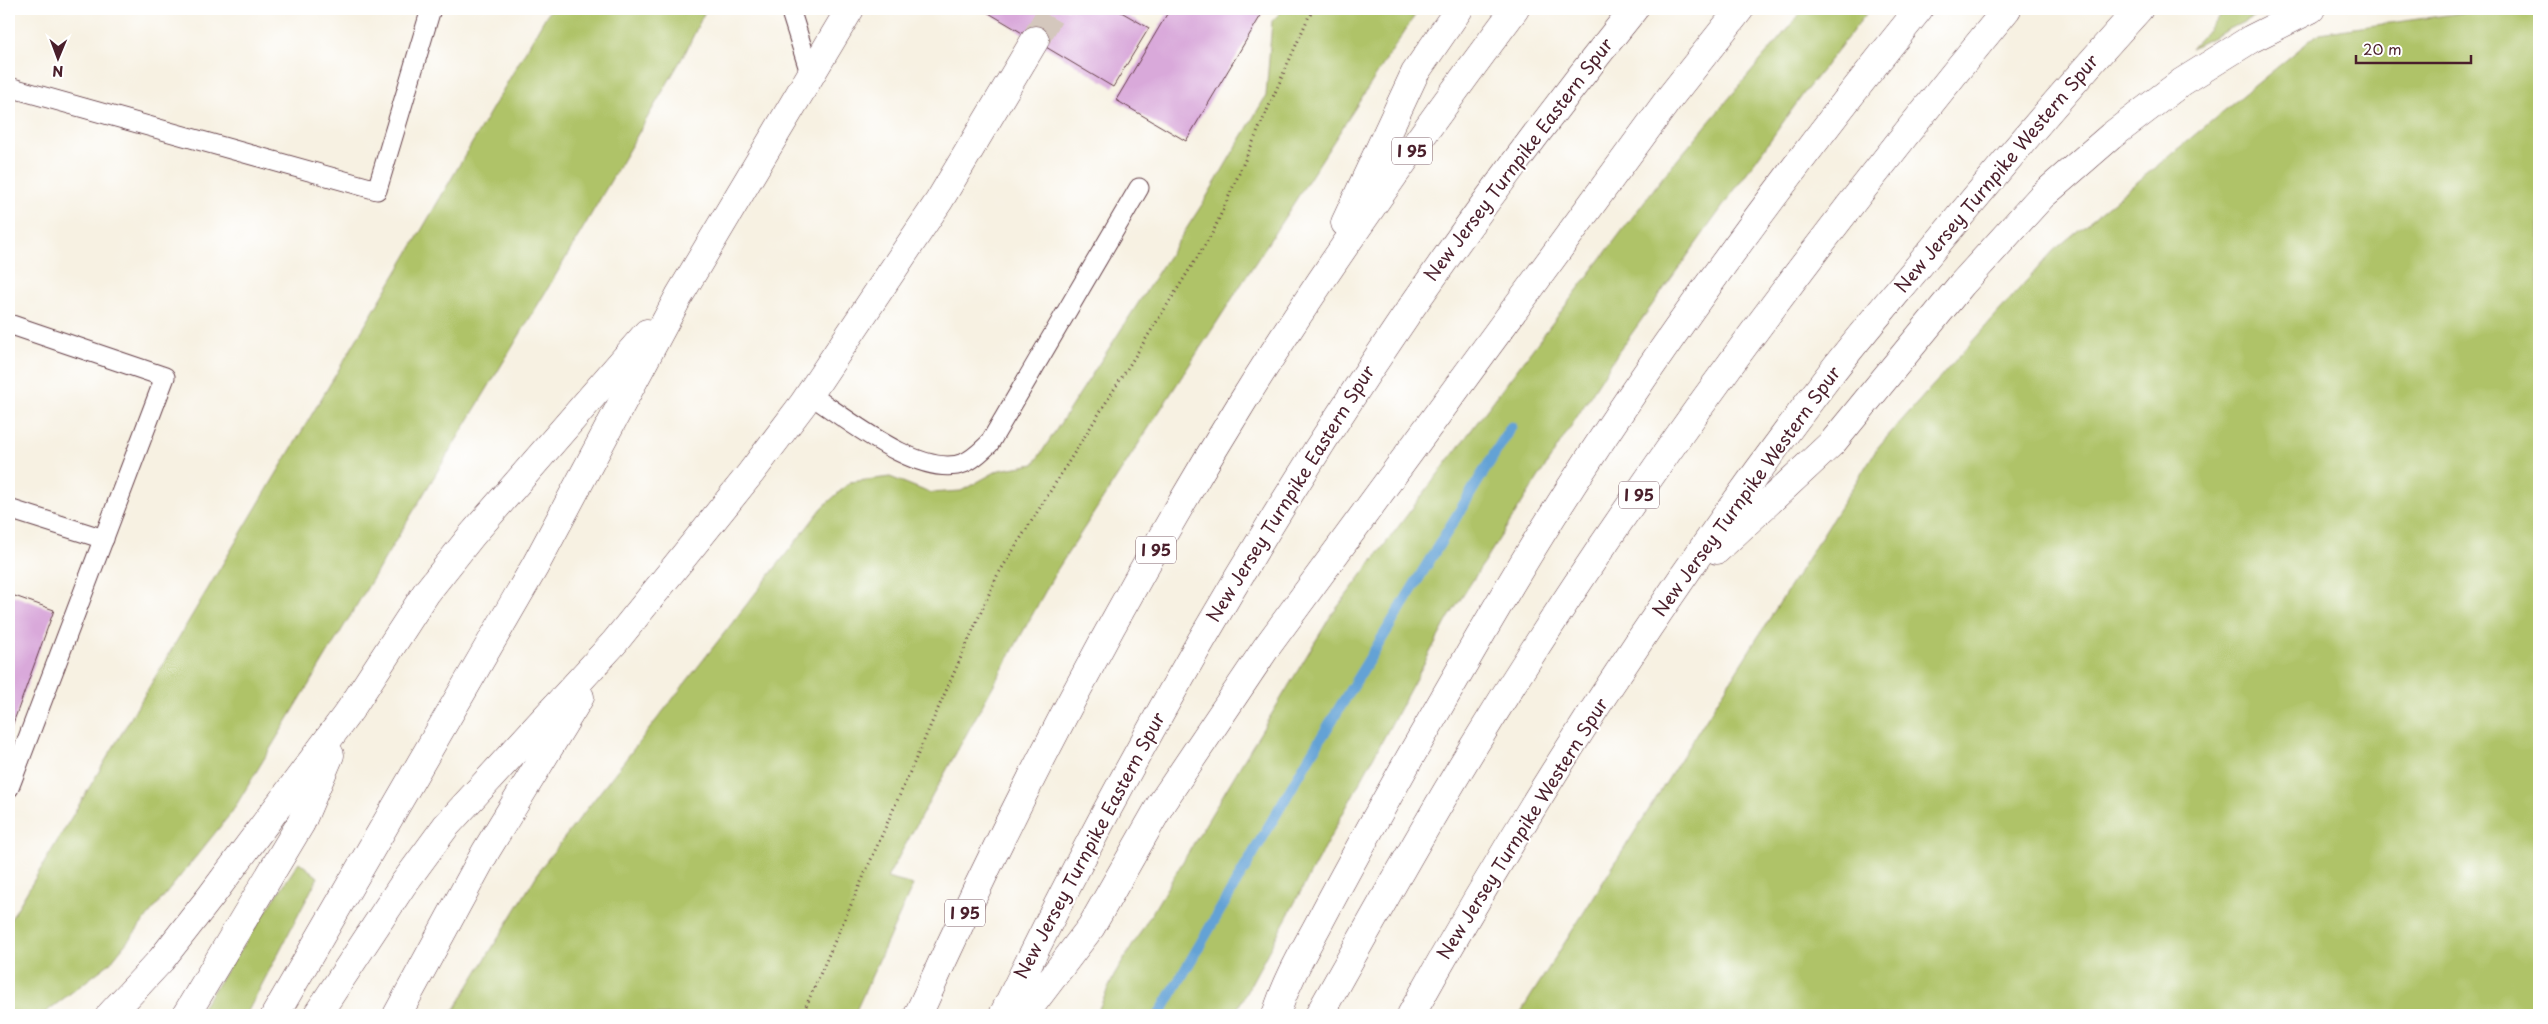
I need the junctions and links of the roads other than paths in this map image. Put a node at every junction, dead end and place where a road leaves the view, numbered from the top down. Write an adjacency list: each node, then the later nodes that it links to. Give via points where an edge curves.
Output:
1 (431, 9): 14 (lane, via 377,190)
2 (790, 9): 13 (lane)
3 (850, 9): 13 (highway)
4 (1459, 9): 16 (highway, via 1415,73)
5 (1515, 9): 16 (highway, I 95)
6 (1634, 9): 34 (highway, New Jersey Turnpike Eastern Spur, via 1420,292 1337,416 1147,734)
7 (1740, 9): 35 (highway, via 1671,96 1266,648 1162,804 1091,927)
8 (1919, 9): 36 (highway, via 1703,294 1548,522 1331,899 1284,989)
9 (2007, 9): 37 (highway, I 95, via 1821,242 1567,599 1467,757)
10 (2139, 9): 22 (highway, New Jersey Turnpike Western Spur, via 1996,172 1830,373)
11 (2311, 9): 22 (highway, via 2251,39 2182,82 2111,136 2042,196 1962,284 1833,442)
12 (1035, 40): 19 (highway, via 940,201)
13 (811, 76): 17 (highway)
14 (9, 87)
15 (1139, 188): 19 (lane, via 989,444 978,455 964,463 932,466 887,445)
16 (1312, 295): 33 (highway, I 95, via 1243,401 1114,625 991,858)
17 (679, 296): 24 (highway, via 452,560 426,593); 29 (highway, via 535,566)
18 (9, 324): 21 (lane, via 165,377)
19 (809, 394): 23 (highway, via 750,474)
20 (9, 509): 21 (lane)
21 (104, 539): 25 (lane)
22 (1676, 588): 38 (highway, New Jersey Turnpike Western Spur, via 1538,800)
23 (614, 643): 26 (highway, via 486,851); 30 (highway, via 446,826 397,893)
24 (350, 710): 27 (highway, via 212,896 161,960); 28 (highway, via 301,823)
25 (9, 788)
26 (419, 973): 31 (highway); 32 (highway)
27 (110, 1015)
28 (186, 1015)
29 (275, 1015)
30 (317, 1015)
31 (397, 1015)
32 (404, 1015)
33 (918, 1015)
34 (1003, 1015)
35 (1024, 1015)
36 (1276, 1015)
37 (1319, 1015)
38 (1411, 1015)

